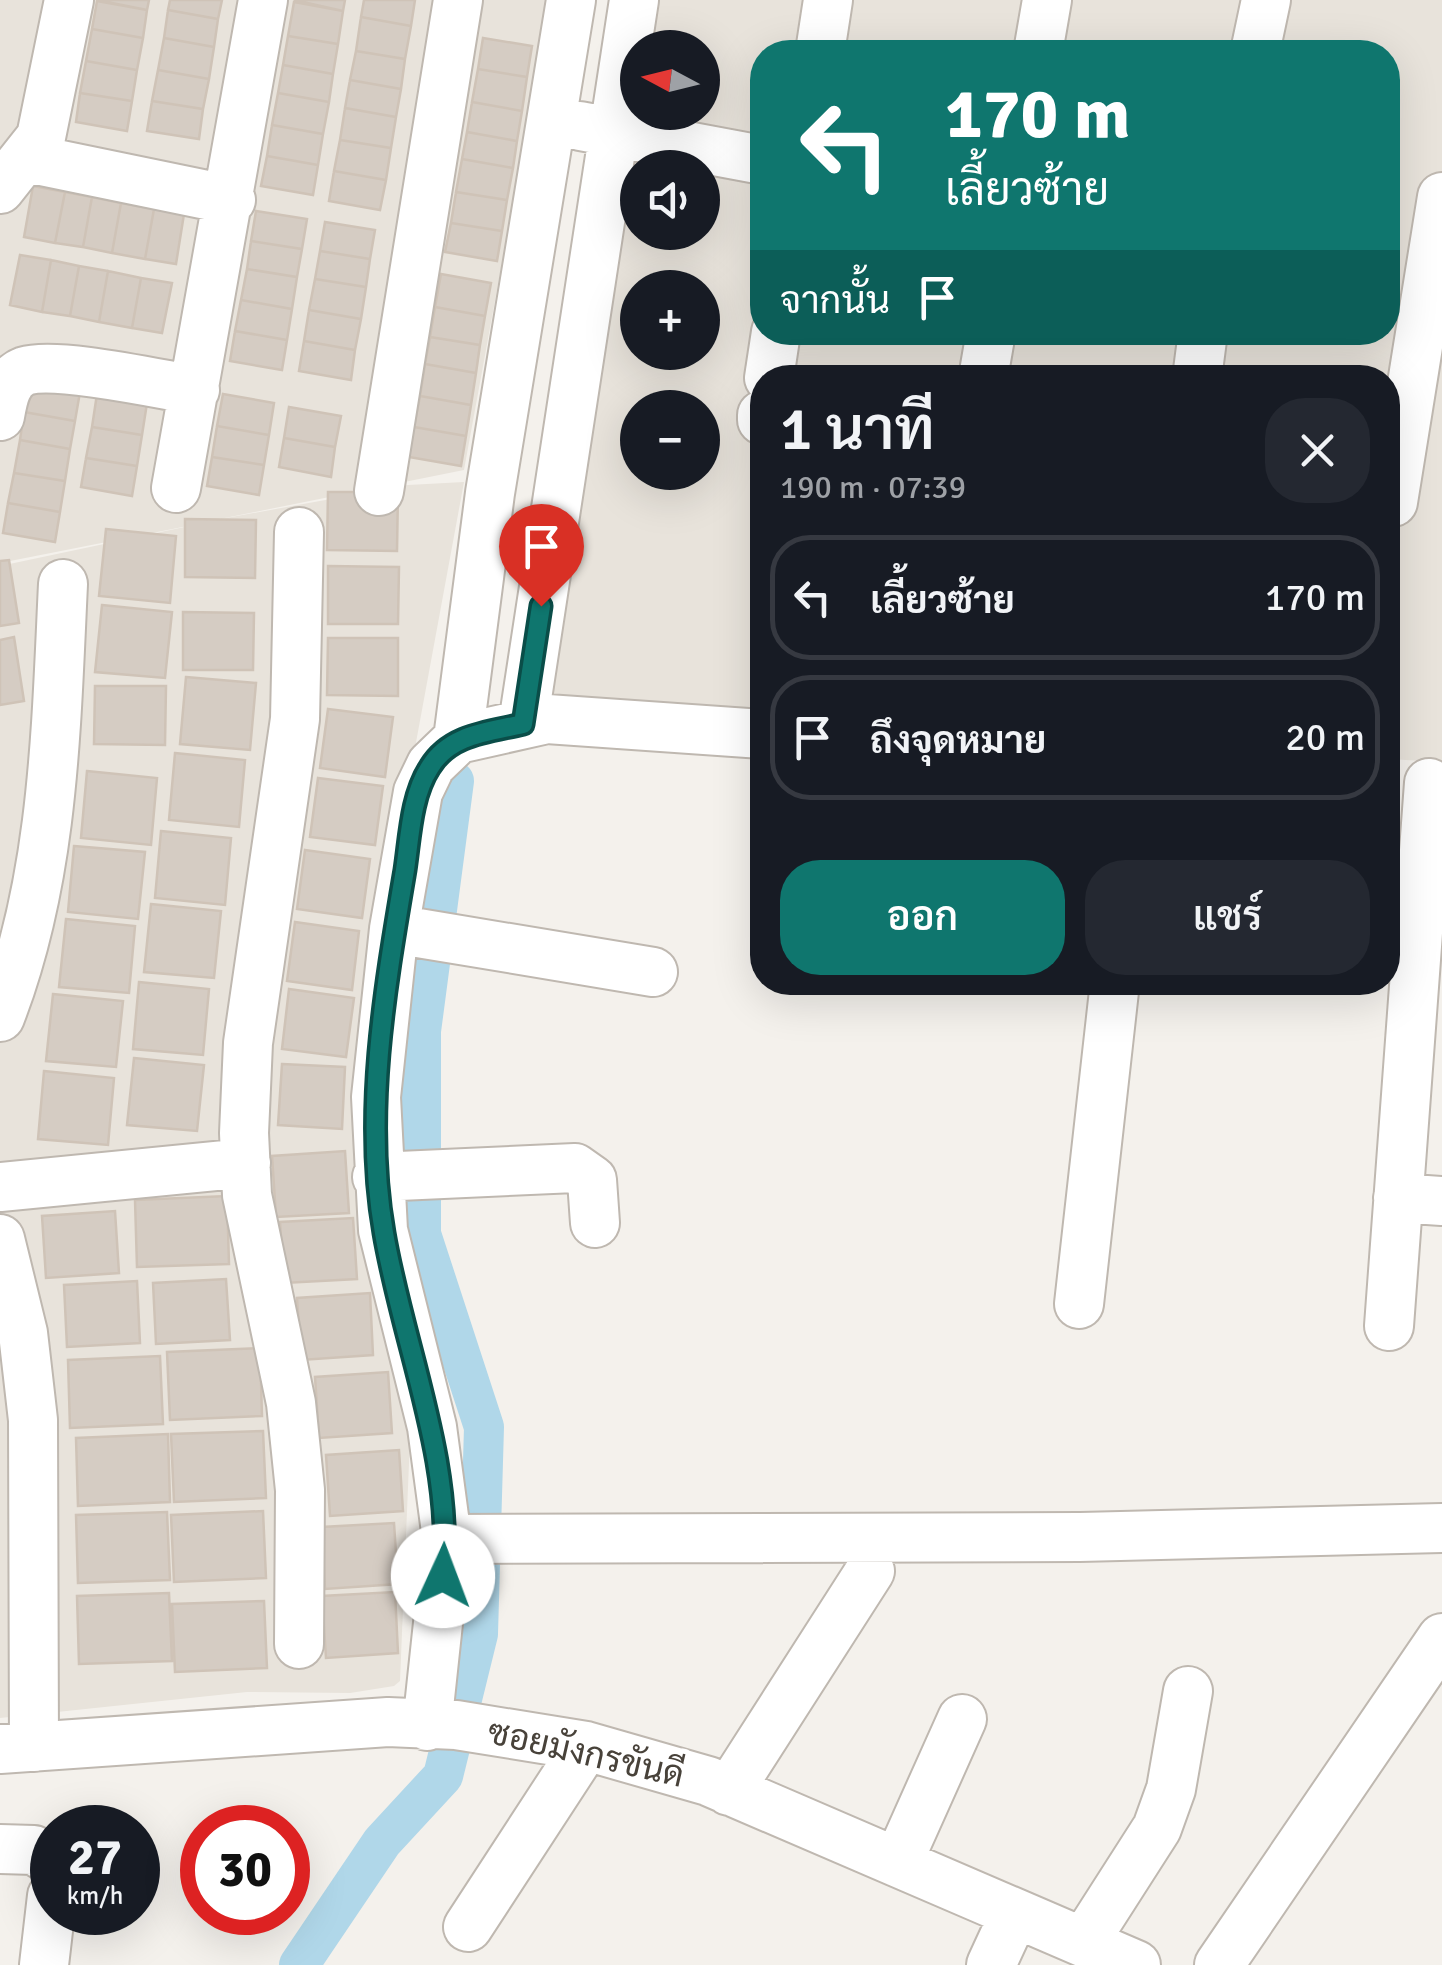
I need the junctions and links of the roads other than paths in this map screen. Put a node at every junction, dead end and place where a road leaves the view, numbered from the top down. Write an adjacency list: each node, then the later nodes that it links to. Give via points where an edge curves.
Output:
1 (69, 0): 15 (street, via 42,137)
2 (264, 0): 17 (street)
3 (458, 0): 23 (street)
4 (572, 0): 12 (street)
5 (634, 0): 13 (street)
6 (828, 0): 9 (street)
7 (1047, 0): 10 (street)
8 (1266, 0): 11 (street)
9 (822, 40)
10 (1040, 40)
11 (1258, 40)
12 (552, 120): 13 (street); 28 (street, via 490,493)
13 (612, 132): 14 (street); 26 (street)
14 (750, 158)
15 (9, 172): 17 (street)
16 (1442, 196): 18 (street)
17 (231, 200): 19 (street)
18 (1418, 283): 21 (street)
19 (195, 390): 20 (street, via 61,370 24,372 6,388); 22 (street)
20 (0, 416)
21 (1400, 441)
22 (176, 488)
23 (379, 490)
24 (299, 532): 34 (street, via 295,720 248,1043)
25 (63, 584): 33 (street, via 46,842 30,932)
26 (523, 724): 27 (street, via 546,718); 28 (street)
27 (750, 733)
28 (458, 739): 30 (street, via 431,765 418,792)
29 (1420, 782): 37 (street)
30 (394, 929): 31 (street); 35 (street, via 376,1097)
31 (653, 972)
32 (1114, 995): 40 (street)
33 (0, 1016)
34 (246, 1163): 36 (street); 46 (street, via 293,1420 300,1490)
35 (377, 1177): 38 (street, via 576,1168 592,1180); 43 (street, via 394,1286 432,1427)
36 (0, 1187)
37 (1420, 1200): 41 (street)
38 (595, 1224)
39 (0, 1239): 51 (street, via 23,1333 32,1420)
40 (1079, 1304)
41 (1389, 1326)
42 (1442, 1528): 43 (street, via 1080,1537)
43 (446, 1539): 49 (street)
44 (870, 1571): 52 (street)
45 (1442, 1638): 63 (street)
46 (299, 1644)
47 (1188, 1691): 59 (street, via 1172,1789 1157,1828)
48 (962, 1719): 55 (street)
49 (427, 1726): 50 (street, ซอยมังกรขันดี); 51 (street, ซอยมังกรขันดี, via 336,1723)
50 (586, 1746): 52 (street, ซอยมังกรขันดี); 57 (street)
51 (17, 1748)
52 (729, 1790): 55 (street, ซอยมังกรขันดี)
53 (0, 1849): 54 (street)
54 (30, 1850)
55 (898, 1862): 56 (street, ซอยมังกรขันดี)
56 (1015, 1913): 59 (street, ซอยมังกรขันดี); 61 (street)
57 (468, 1927)
58 (47, 1935): 60 (street)
59 (1084, 1942): 62 (street, ซอยมังกรขันดี)
60 (44, 1965)
61 (991, 1965)
62 (1136, 1965)
63 (1219, 1965)

